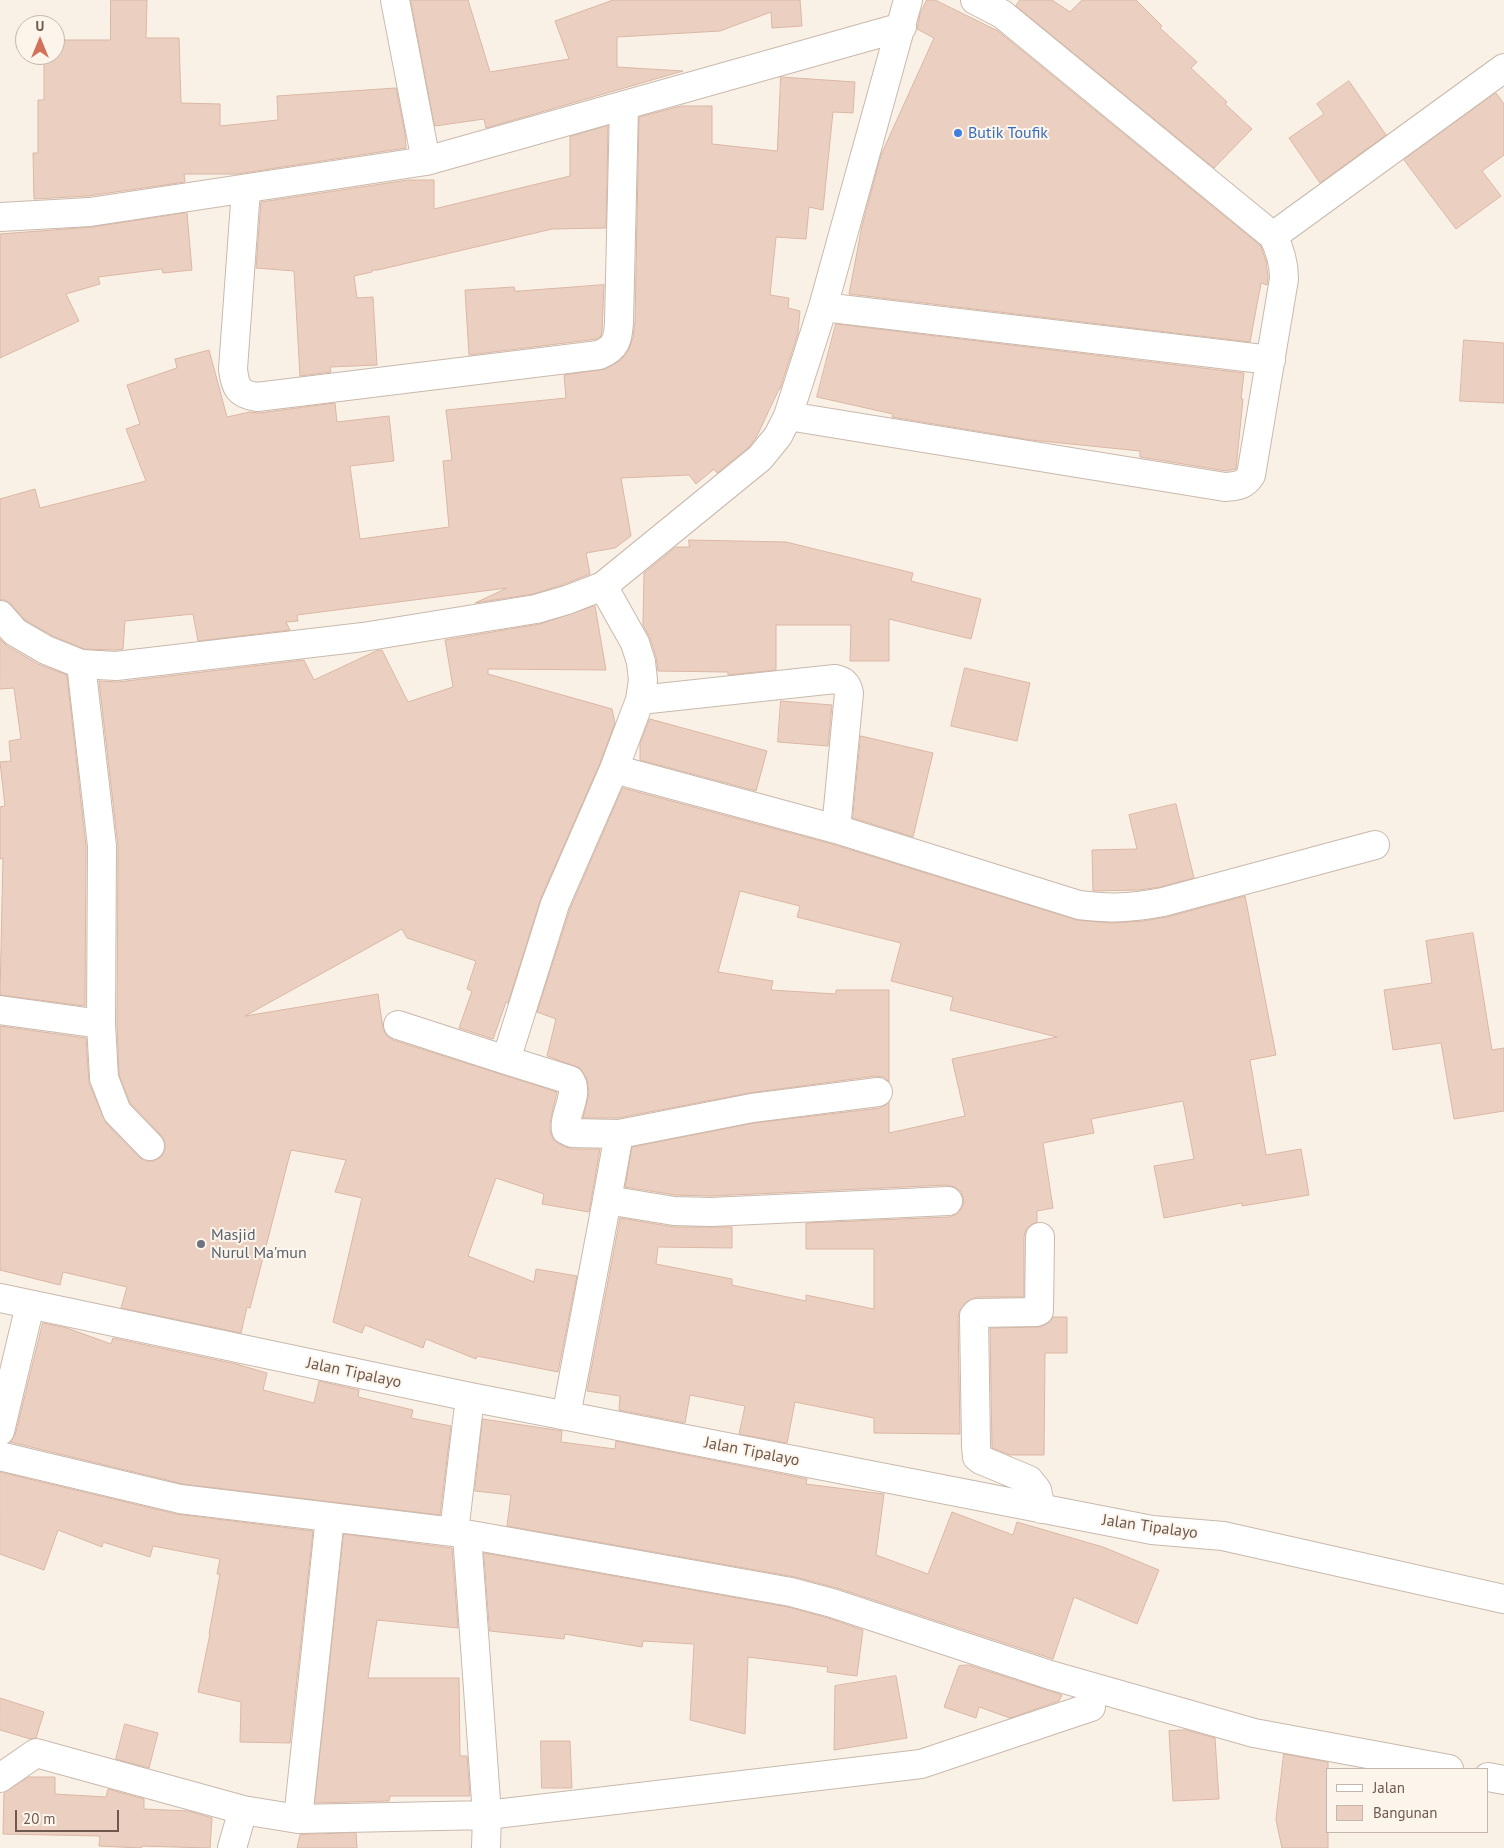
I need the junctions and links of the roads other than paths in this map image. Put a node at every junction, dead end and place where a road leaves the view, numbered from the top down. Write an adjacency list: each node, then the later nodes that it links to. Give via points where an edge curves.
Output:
1 (395, 0): 7 (street)
2 (908, 0): 4 (street)
3 (975, 0): 10 (street, via 1002,14)
4 (902, 27): 6 (street); 11 (street)
5 (1504, 68): 10 (street)
6 (624, 106): 7 (street); 8 (street, via 620,322 615,344 610,351 599,355 247,396 239,390 233,369)
7 (426, 161): 8 (street)
8 (246, 189): 9 (street, via 90,212)
9 (0, 216)
10 (1273, 236): 12 (street, via 1284,263 1284,280)
11 (824, 307): 12 (street); 13 (street)
12 (1271, 360): 13 (street, via 1251,475 1246,482 1236,486 1225,487)
13 (788, 416): 14 (street, via 778,436 760,458)
14 (603, 586): 16 (street, via 536,609 363,637 116,666); 17 (street, via 635,644 641,662)
15 (0, 615): 16 (street, via 22,637)
16 (81, 664): 22 (street, via 102,846)
17 (640, 700): 18 (street); 19 (street, via 835,679 844,681 849,693)
18 (614, 769): 19 (street); 24 (street, via 555,904)
19 (836, 830): 20 (street, via 1079,905 1107,909 1163,902)
20 (1376, 845)
21 (0, 1010): 22 (street)
22 (101, 1024): 27 (street, via 104,1078 110,1095 117,1112)
23 (398, 1025): 24 (street)
24 (506, 1060): 26 (street, via 570,1080 574,1090 566,1130 572,1133)
25 (878, 1092): 26 (street, via 752,1108)
26 (620, 1134): 28 (street)
27 (150, 1146)
28 (607, 1200): 29 (street, via 674,1211 711,1212); 34 (street)
29 (948, 1201)
30 (1040, 1237): 37 (street, via 1038,1311 977,1313 974,1316 977,1457 1029,1480 1037,1490)
31 (0, 1298): 32 (street, Jalan Tipalayo)
32 (30, 1305): 33 (street, Jalan Tipalayo); 35 (street)
33 (470, 1397): 34 (street, Jalan Tipalayo); 39 (street)
34 (566, 1416): 37 (street, Jalan Tipalayo)
35 (0, 1431)
36 (0, 1456): 38 (street, via 180,1500)
37 (1041, 1509): 40 (street, Jalan Tipalayo, via 1152,1530 1224,1536)
38 (330, 1517): 39 (street); 48 (street)
39 (461, 1533): 42 (street, via 790,1592 1050,1675 1254,1733); 47 (street)
40 (1504, 1599)
41 (1090, 1707): 47 (street, via 921,1764)
42 (1444, 1768)
43 (1489, 1776): 45 (street)
44 (0, 1778): 46 (street, via 36,1753)
45 (1504, 1780)
46 (243, 1810): 48 (street); 49 (street)
47 (486, 1815): 48 (street); 50 (street)
48 (298, 1819)
49 (232, 1848)
50 (486, 1848)

